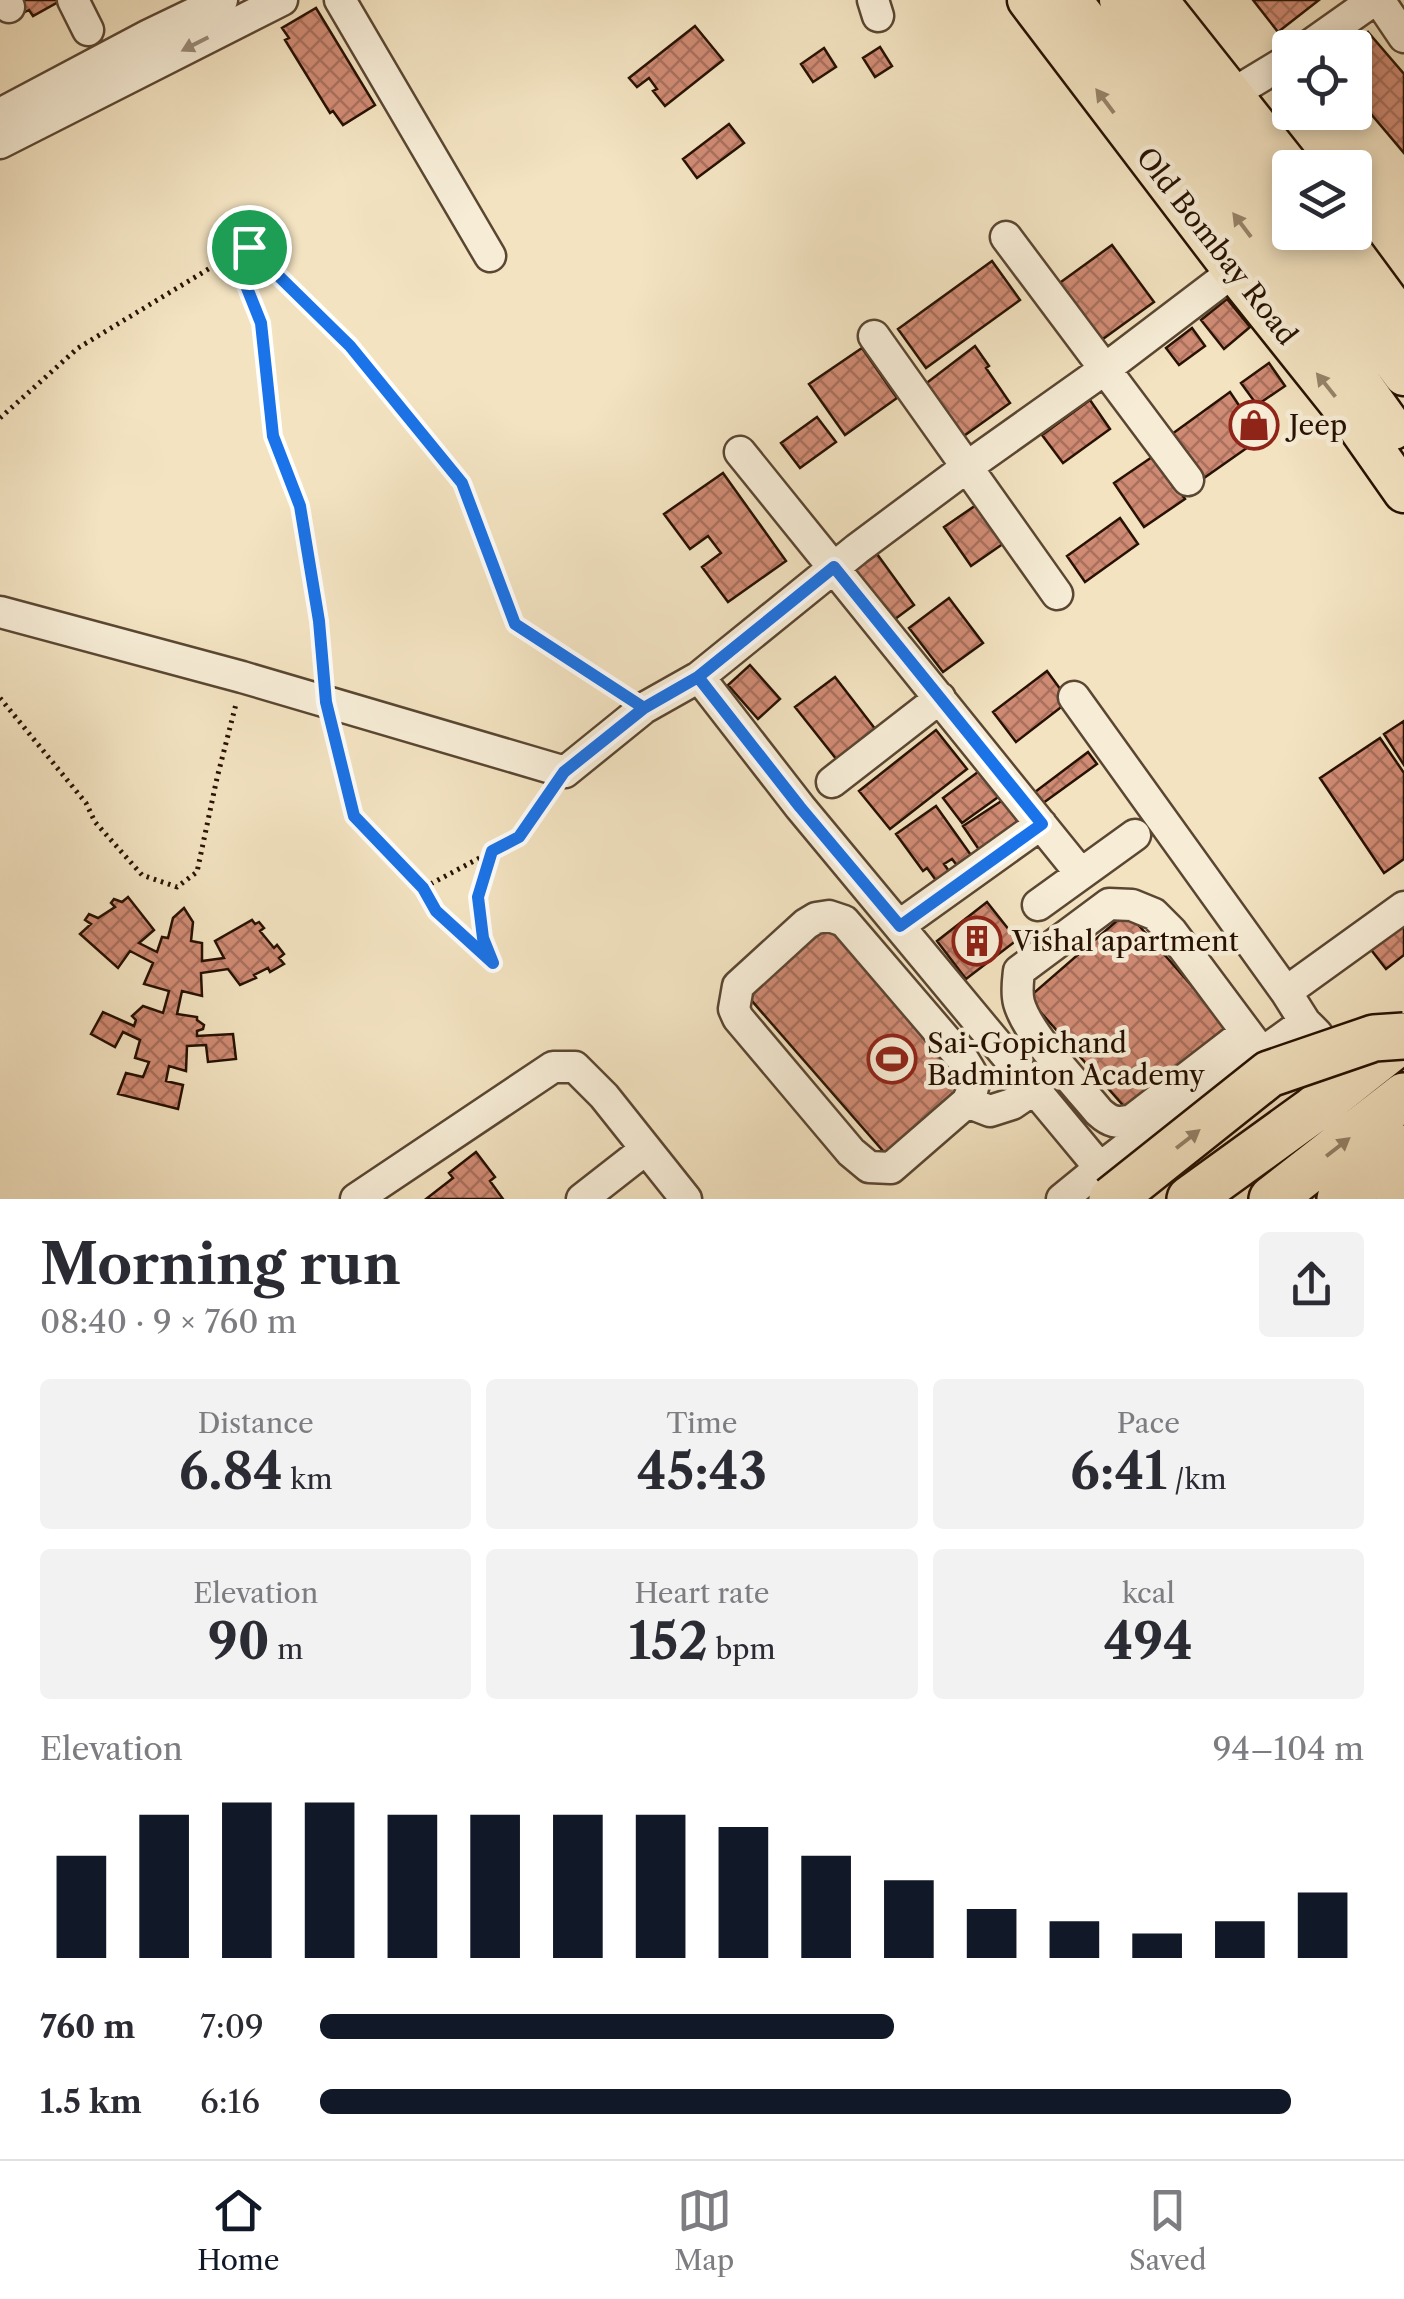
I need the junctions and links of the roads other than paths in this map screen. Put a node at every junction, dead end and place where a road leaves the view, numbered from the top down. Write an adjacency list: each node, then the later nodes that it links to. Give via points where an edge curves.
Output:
1 (73, 0): 10 (street)
2 (222, 0): 15 (street)
3 (282, 0): 16 (street, one-way to 16)
4 (340, 0): 22 (street)
5 (1028, 0): 23 (main road, Old Bombay Road, one-way to 5)
6 (1071, 0): 28 (main road, one-way to 6)
7 (1120, 0): 18 (main road)
8 (1158, 0): 14 (main road)
9 (1366, 2): 11 (street); 12 (street)
10 (88, 30)
11 (1329, 30)
12 (1404, 37)
13 (1272, 71): 14 (street)
14 (1234, 96): 17 (main road)
15 (0, 114)
16 (0, 143)
17 (1276, 150)
18 (1272, 198)
19 (1006, 237): 26 (street)
20 (1311, 250): 27 (main road)
21 (1350, 250): 24 (main road)
22 (490, 256)
23 (1234, 270): 26 (street); 32 (main road, Old Bombay Road, one-way to 23)
24 (1404, 324)
25 (874, 336): 30 (street)
26 (1106, 369): 30 (street); 31 (street)
27 (1404, 376)
28 (1404, 444)
29 (740, 452): 33 (street)
30 (967, 467): 33 (street); 34 (street)
31 (1188, 480)
32 (1404, 492)
33 (834, 567): 36 (street); 37 (street)
34 (1057, 594)
35 (0, 612): 36 (street, via 564,772 644,708)
36 (698, 677): 42 (street)
37 (940, 698): 39 (street); 40 (street)
38 (1074, 698): 48 (street)
39 (832, 782)
40 (1042, 824): 43 (street); 47 (street)
41 (1135, 834): 43 (street)
42 (856, 872): 46 (street, via 835,893); 47 (street)
43 (1082, 874): 44 (street)
44 (1038, 905)
45 (1404, 906): 48 (street)
46 (829, 916): 55 (street, via 844,921 964,1061 975,1078); 55 (street, via 806,924 738,986 738,1018 869,1168 891,1168)
47 (900, 926): 53 (street)
48 (1286, 992): 49 (street)
49 (1305, 1022): 51 (street); 52 (street)
50 (1404, 1037): 52 (highway); 58 (highway, one-way to 50, bridge, via 1270,1074 1374,1038)
51 (1254, 1043): 51 (street, via 1170,931 1132,905 1109,904 1019,971 1020,1005 1041,1042 1110,1122 1132,1120); 58 (street, via 1178,1108)
52 (1359, 1074): 63 (highway)
53 (1034, 1089): 55 (street, via 990,1112); 58 (street)
54 (1404, 1096): 64 (highway, one-way to 54)
55 (966, 1102)
56 (1404, 1148): 65 (highway)
57 (646, 1149): 59 (street, via 575,1067 553,1067); 60 (street); 61 (street)
58 (1106, 1184): 62 (street)
59 (356, 1199)
60 (582, 1199)
61 (686, 1199)
62 (1062, 1199)
63 (1190, 1199)
64 (1272, 1199)
65 (1340, 1199)

